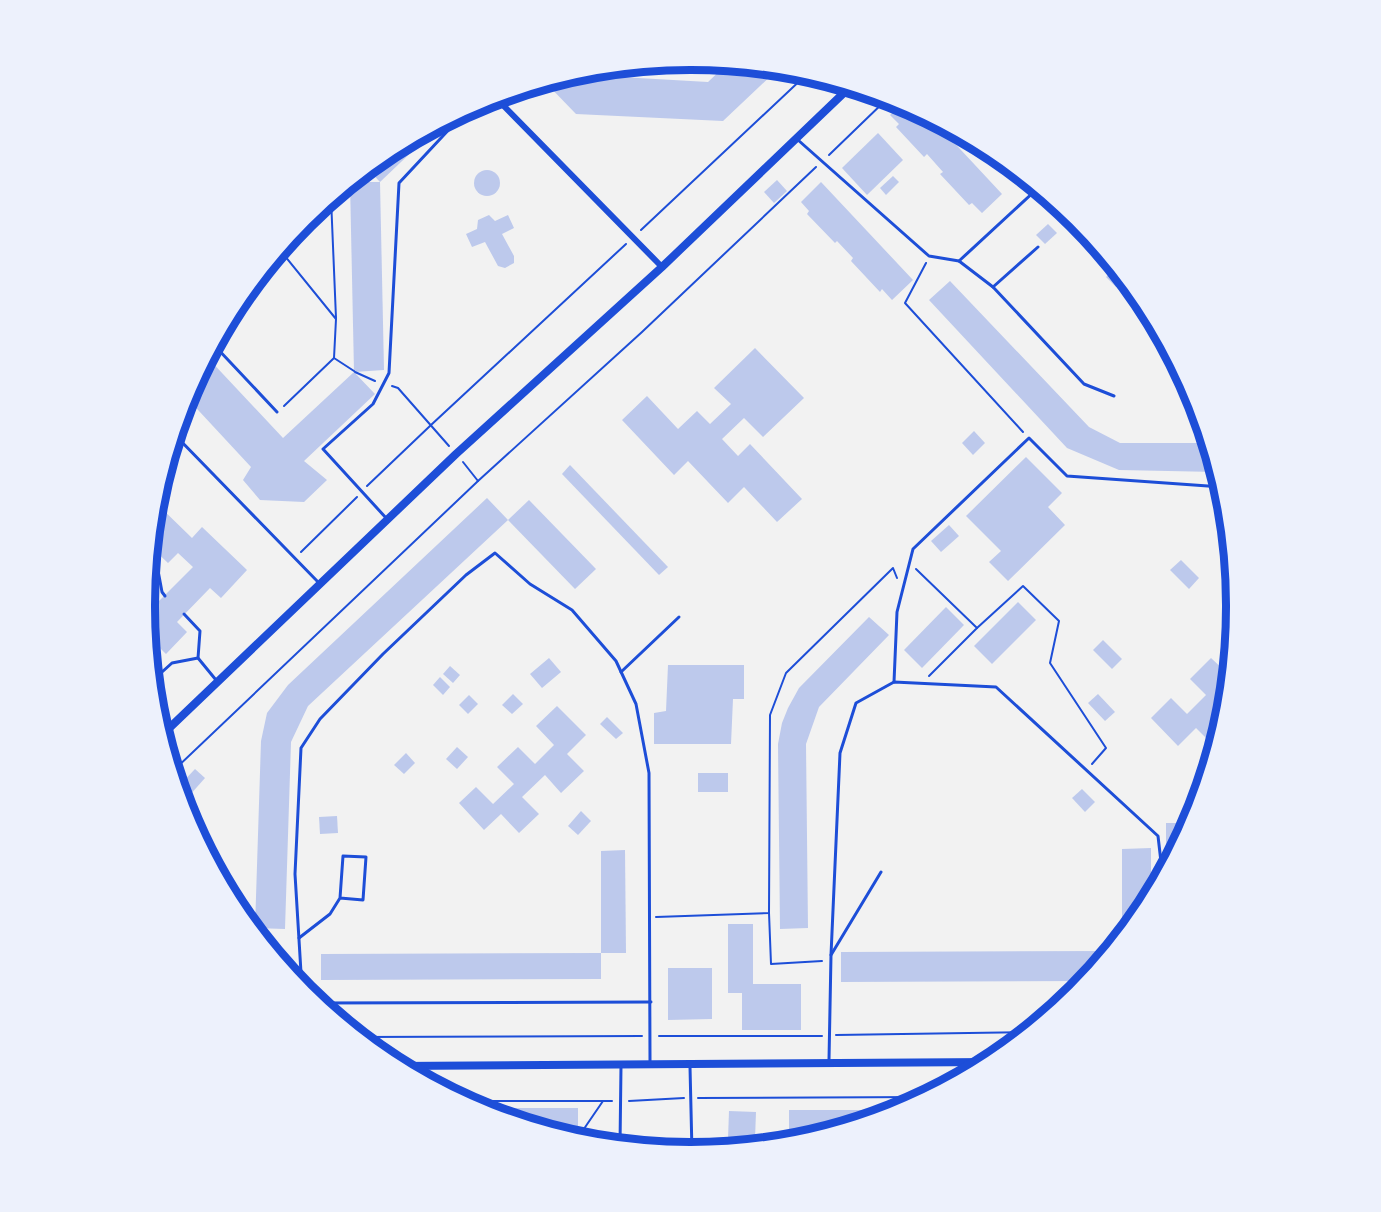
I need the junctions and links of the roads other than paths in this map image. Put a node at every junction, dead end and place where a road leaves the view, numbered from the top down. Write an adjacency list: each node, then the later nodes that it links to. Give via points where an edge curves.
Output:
1 (843, 93): 4 (main road)
2 (503, 105): 8 (street)
3 (451, 128): 15 (lane, via 399,183 389,373 373,404 323,449)
4 (796, 139): 7 (lane, via 929,256); 8 (main road)
5 (1032, 194): 7 (lane)
6 (1038, 246): 9 (lane)
7 (959, 261): 9 (lane)
8 (662, 267): 15 (main road)
9 (993, 287): 11 (lane, via 1084,384)
10 (220, 351): 12 (lane)
11 (1114, 396)
12 (278, 412)
13 (181, 442): 17 (lane)
14 (1212, 486): 25 (lane, via 1067,476 1029,438 913,549 897,612)
15 (388, 520): 17 (main road)
16 (157, 565): 18 (lane)
17 (320, 584): 24 (main road)
18 (165, 596)
19 (184, 614): 21 (lane, via 200,631)
20 (679, 617): 22 (lane)
21 (198, 658): 23 (lane, via 172,663); 24 (lane)
22 (621, 672): 30 (lane, via 572,610 530,584 495,553 466,575 320,719 301,748 295,874); 33 (lane, via 636,704 649,773)
23 (160, 674)
24 (218, 682): 26 (main road)
25 (894, 682): 27 (lane, via 996,687 1158,836); 31 (lane, via 856,703 840,753)
26 (169, 728)
27 (1161, 861)
28 (881, 872): 31 (lane)
29 (340, 898): 29 (lane, via 344,856 366,857 363,900); 30 (lane, via 330,914)
30 (298, 938): 32 (lane)
31 (831, 954): 35 (lane)
32 (301, 973)
33 (651, 1002): 34 (lane); 39 (lane)
34 (331, 1003)
35 (829, 1062): 36 (main road); 37 (main road)
36 (971, 1062)
37 (690, 1063): 39 (main road); 42 (lane)
38 (621, 1064): 39 (main road); 40 (main road); 41 (lane)
39 (650, 1064)
40 (416, 1066)
41 (620, 1137)
42 (692, 1142)

